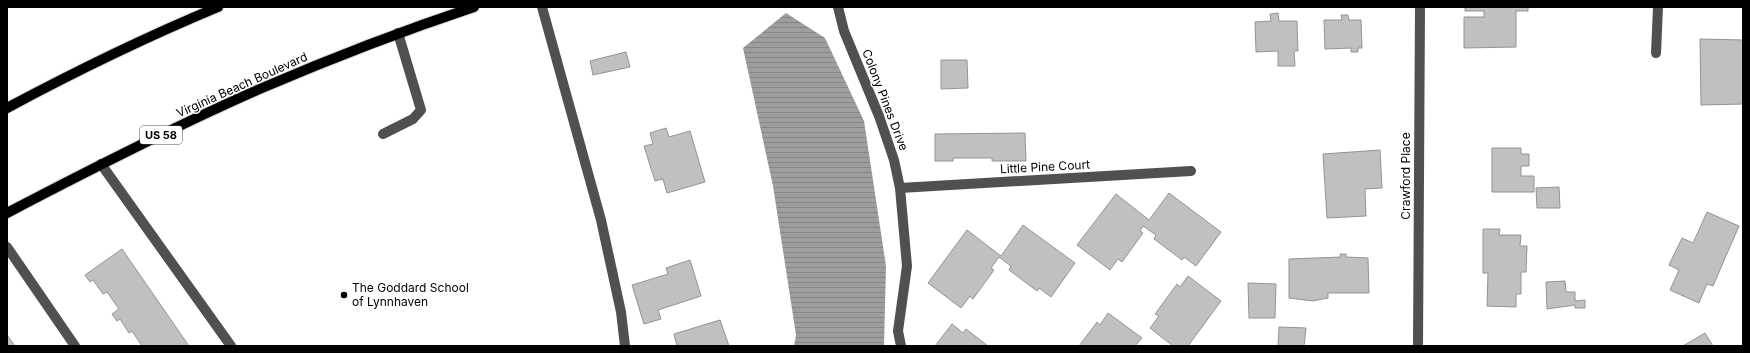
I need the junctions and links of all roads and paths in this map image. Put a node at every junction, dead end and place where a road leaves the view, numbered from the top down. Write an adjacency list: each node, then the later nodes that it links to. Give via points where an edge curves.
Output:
1 (218, 7): 9 (main road, via 66,76)
2 (474, 7): 7 (main road, Virginia Beach Boulevard / US 58)
3 (542, 7): 18 (street, via 601,220 621,312)
4 (838, 7): 13 (street, Colony Pines Drive, via 844,31 880,116)
5 (1420, 7): 20 (street, Crawford Place)
6 (1658, 7): 8 (street)
7 (398, 33): 10 (street, via 421,110 413,119); 11 (main road, Virginia Beach Boulevard / US 58, via 262,88)
8 (1656, 53)
9 (7, 108)
10 (383, 134)
11 (101, 164): 14 (main road, Virginia Beach Boulevard / US 58); 17 (street)
12 (1191, 171): 13 (street, Little Pine Court)
13 (900, 188): 19 (street, Colony Pines Drive, via 907,266 898,331)
14 (7, 213)
15 (7, 247): 16 (street)
16 (75, 346)
17 (231, 346)
18 (625, 346)
19 (901, 346)
20 (1418, 346)

